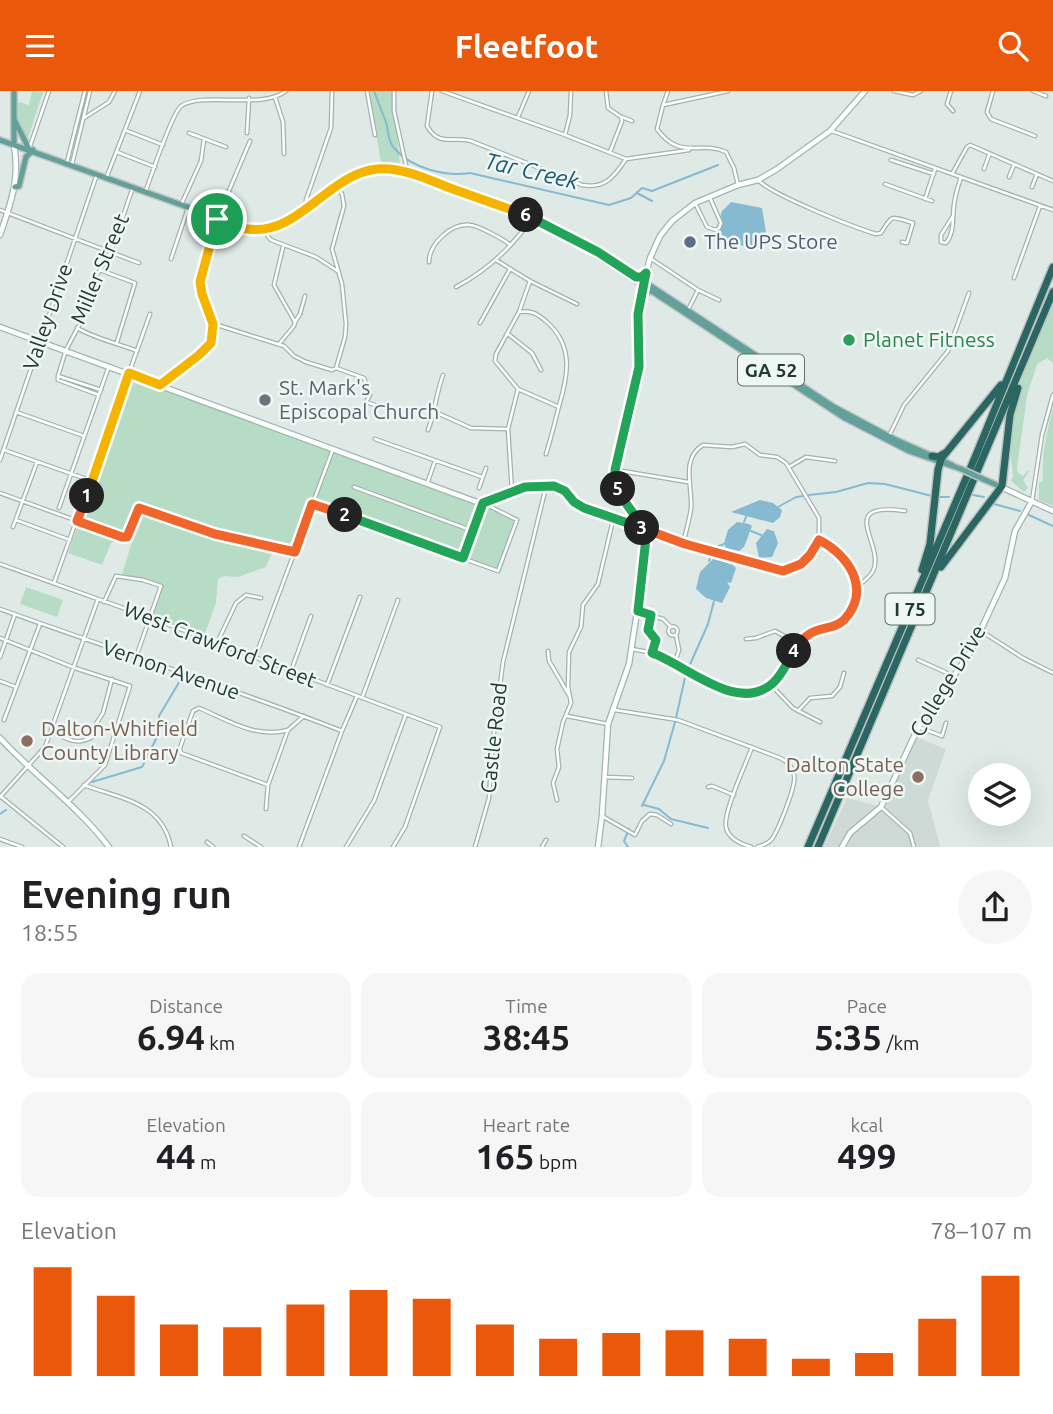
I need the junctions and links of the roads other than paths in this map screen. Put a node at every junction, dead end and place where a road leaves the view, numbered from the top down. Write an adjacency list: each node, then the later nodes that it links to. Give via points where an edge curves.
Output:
1 (14, 91): 28 (main road)
2 (49, 91): 46 (street)
3 (87, 91): 30 (street); 55 (street)
4 (115, 91): 30 (street)
5 (140, 91): 33 (street)
6 (286, 91): 24 (street)
7 (332, 91): 85 (street, via 331,128)
8 (366, 91): 37 (street)
9 (394, 91): 61 (street)
10 (432, 91): 53 (street, via 427,127 442,141 471,141 594,187 608,181)
11 (442, 91): 31 (street)
12 (529, 91): 31 (street)
13 (571, 91): 38 (street)
14 (606, 91): 29 (street, via 610,111)
15 (668, 91): 26 (street)
16 (728, 91): 26 (street)
17 (865, 91): 34 (street)
18 (894, 91): 19 (street, via 913,95)
19 (921, 91)
20 (951, 91): 27 (street, via 947,104)
21 (993, 91): 39 (street, via 987,113 990,119)
22 (1032, 91): 23 (street)
23 (1045, 96)
24 (275, 97): 25 (street); 50 (street, via 284,128)
25 (249, 98): 36 (street); 44 (street, via 197,99 182,105)
26 (663, 105): 47 (street, via 657,129)
27 (953, 111)
28 (13, 117): 43 (main road); 46 (main road)
29 (621, 117): 32 (street); 49 (street)
30 (85, 118): 55 (street)
31 (518, 118): 38 (street)
32 (632, 121)
33 (125, 130): 44 (street); 48 (street)
34 (830, 131): 52 (street); 69 (street)
35 (189, 133): 41 (street)
36 (247, 133)
37 (374, 135)
38 (565, 135): 49 (street)
39 (1035, 136)
40 (0, 139): 43 (main road)
41 (204, 139): 45 (street); 84 (street)
42 (250, 141): 91 (street)
43 (14, 144): 46 (main road); 74 (street)
44 (163, 145): 58 (street)
45 (226, 147)
46 (31, 150): 55 (main road); 74 (main road)
47 (689, 150): 53 (street); 72 (street, via 726,152)
48 (117, 152): 58 (street); 66 (street)
49 (610, 152): 53 (street)
50 (284, 154)
51 (989, 155): 57 (street); 60 (street); 64 (street, via 968,146)
52 (905, 157): 56 (street); 59 (street)
53 (626, 159)
54 (891, 160): 56 (street)
55 (70, 163): 62 (main road)
56 (902, 164): 63 (street)
57 (1014, 165): 65 (street); 68 (street)
58 (155, 167): 77 (street)
59 (936, 168): 63 (street); 64 (street)
60 (985, 169)
61 (407, 172): 73 (main road, GA 52, via 368,170); 90 (main road, GA 52)
62 (97, 174): 66 (main road); 94 (street, Valley Drive)
63 (934, 174): 79 (street)
64 (952, 174): 67 (street)
65 (1037, 174): 70 (street); 76 (street)
66 (107, 177): 75 (main road)
67 (961, 177): 83 (street); 89 (street)
68 (1009, 177)
69 (758, 180): 72 (street); 95 (street, via 789,199 876,234 887,219 913,223 907,243)
70 (1053, 181)
71 (884, 184): 79 (street)
72 (738, 185): 78 (street)
73 (336, 186): 85 (main road, GA 52); 108 (street, via 344,206 332,249)
74 (15, 187): 88 (street)
75 (133, 187): 77 (main road); 99 (street, Miller Street)
76 (1032, 187)
77 (145, 192): 84 (main road)
78 (709, 197): 81 (street); 81 (street, via 721,223 716,230 707,227)
79 (925, 199): 80 (street)
80 (932, 201)
81 (695, 203): 101 (street, via 672,221)
82 (1053, 203): 87 (street)
83 (1040, 206): 87 (street); 111 (street)
84 (184, 207): 91 (main road); 100 (street)
85 (307, 207): 92 (main road, GA 52)
86 (0, 210): 88 (street)
87 (1052, 210)
88 (7, 213): 93 (street); 94 (street)
89 (953, 216): 89 (street, via 949,240 942,242 941,235)
90 (533, 218): 96 (street); 98 (main road, GA 52)
91 (217, 219): 92 (main road); 131 (street, via 200,282)
92 (262, 229): 97 (street)
93 (0, 235)
94 (76, 238): 99 (street); 135 (street, Valley Drive)
95 (902, 241)
96 (509, 244): 102 (street); 103 (street, via 467,225 434,245)
97 (283, 247): 108 (street, via 316,257); 128 (street, via 275,285)
98 (592, 250): 110 (main road, GA 52); 113 (main road, GA 52)
99 (111, 252): 104 (street); 107 (street, Miller Street)
100 (171, 258)
101 (650, 258): 109 (street); 115 (street)
102 (496, 260): 106 (street); 114 (street)
103 (429, 262)
104 (139, 263)
105 (1053, 267): 143 (highway, I 75)
106 (510, 269): 112 (street); 129 (street)
107 (100, 270): 133 (street, Miller Street); 136 (street, via 135,283)
108 (339, 272): 141 (street, via 346,324)
109 (646, 273): 110 (main road); 113 (street)
110 (636, 277): 113 (main road, GA 52)
111 (1014, 278)
112 (530, 281): 120 (street); 123 (street)
113 (643, 284): 116 (main road, GA 52); 122 (street); 125 (main road, GA 52)
114 (456, 287)
115 (698, 290): 121 (street); 125 (street)
116 (651, 291): 122 (main road); 151 (main road, GA 52)
117 (1053, 292): 130 (highway, I 75)
118 (969, 293): 159 (street, via 948,351 904,405)
119 (305, 296): 128 (street)
120 (524, 299): 124 (street); 126 (street)
121 (719, 300)
122 (639, 302): 171 (street, via 639,367)
123 (577, 304)
124 (529, 310): 126 (street); 152 (street, via 554,329 564,348 568,365)
125 (688, 311): 151 (main road, GA 52)
126 (519, 312): 134 (street)
127 (150, 314): 139 (street)
128 (295, 321): 137 (street)
129 (480, 323)
130 (1041, 323): 179 (highway, via 1010,415); 202 (highway, I 75)
131 (213, 324): 137 (street); 146 (street, via 211,343)
132 (0, 327): 135 (street)
133 (77, 328): 136 (street); 138 (street, Miller Street)
134 (508, 334): 142 (street, via 532,353); 147 (street, via 495,361)
135 (41, 341): 138 (street); 153 (street, Valley Drive)
136 (117, 342): 139 (street)
137 (279, 344): 141 (street, via 306,362)
138 (66, 350): 140 (street); 148 (street, Miller Street, via 58,376)
139 (137, 351): 144 (street)
140 (109, 366): 144 (street); 148 (street)
141 (336, 369): 150 (street, via 364,378 370,395 366,402)
142 (541, 370)
143 (1012, 370): 167 (highway); 218 (highway, I 75)
144 (129, 373): 146 (street); 174 (street)
145 (443, 375): 154 (street)
146 (160, 385): 160 (street)
147 (518, 389): 152 (street); 155 (street)
148 (100, 393): 157 (street)
149 (1053, 395): 183 (street)
150 (375, 405)
151 (827, 405): 159 (main road, GA 52)
152 (559, 407): 162 (street)
153 (16, 412): 157 (street); 161 (street, Valley Drive)
154 (435, 412): 155 (street, via 471,428); 156 (street)
155 (508, 429): 181 (street)
156 (428, 430)
157 (84, 436): 172 (street)
158 (375, 439): 165 (street)
159 (889, 439): 163 (main road, GA 52)
160 (333, 449): 176 (street); 186 (street)
161 (4, 450): 164 (street, Valley Drive); 168 (street)
162 (545, 454)
163 (931, 457): 167 (highway); 167 (highway)
164 (0, 460)
165 (435, 461): 173 (street); 176 (street)
166 (835, 461): 169 (street, via 806,457)
167 (941, 461): 179 (main road, bridge); 218 (highway, via 929,549)
168 (37, 462): 172 (street); 184 (street)
169 (789, 467): 175 (street, via 745,444 703,445 694,452); 197 (street, via 819,518)
170 (486, 468): 173 (street)
171 (615, 470): 175 (street); 194 (street, via 621,498)
172 (71, 474): 174 (street); 187 (street)
173 (482, 477): 180 (street)
174 (92, 481): 192 (street)
175 (688, 482): 198 (street, via 690,511)
176 (427, 484): 185 (street)
177 (547, 485): 181 (street); 191 (street); 292 (street, Castle Road, via 497,695 489,798)
178 (354, 487): 195 (street)
179 (1001, 487): 183 (street); 202 (highway)
180 (479, 488)
181 (512, 491): 185 (street)
182 (0, 493): 184 (street)
183 (1032, 501): 189 (street); 219 (street, College Drive, via 1015,531 1005,578)
184 (23, 502): 190 (street); 192 (street)
185 (483, 503): 195 (street); 200 (street, via 517,520 503,559 498,571)
186 (312, 504): 199 (street); 200 (street)
187 (59, 508)
188 (905, 511): 204 (street, via 871,513 867,531 874,570)
189 (1053, 511)
190 (16, 520): 193 (street); 196 (street)
191 (613, 520): 194 (street); 246 (street, via 598,584 583,605 581,627 569,652)
192 (77, 521): 196 (street); 199 (street, via 127,537 139,508 215,534)
193 (13, 527)
194 (644, 529): 198 (street); 211 (street, via 646,552)
195 (473, 531): 200 (street)
196 (70, 540): 203 (street)
197 (819, 540): 198 (street, via 801,564 783,571); 204 (street, via 839,552)
198 (683, 543)
199 (295, 552): 232 (street)
200 (463, 558)
201 (0, 564): 203 (street, West Crawford Street)
202 (932, 579): 298 (highway, I 75)
203 (54, 583): 207 (street, West Crawford Street)
204 (858, 586): 226 (street, via 844,619 812,631)
205 (360, 597): 243 (street)
206 (261, 598): 225 (street, via 246,595 236,603)
207 (98, 599): 209 (street, West Crawford Street); 223 (street)
208 (398, 600): 248 (street)
209 (104, 602): 215 (street, West Crawford Street); 215 (street, via 116,576 154,583 161,589)
210 (0, 609): 212 (street, Vernon Avenue)
211 (638, 611): 213 (street); 227 (street)
212 (15, 614): 216 (street, Vernon Avenue); 224 (street)
213 (651, 615): 217 (street, via 668,621); 230 (street, via 648,630 656,640)
214 (311, 616): 237 (street)
215 (151, 618): 225 (street, West Crawford Street); 233 (street)
216 (40, 624): 223 (street, Vernon Avenue); 228 (street)
217 (671, 627): 220 (street, via 678,630); 220 (street, via 669,634)
218 (902, 629): 297 (highway, I 75)
219 (981, 631): 239 (street); 240 (street, College Drive)
220 (676, 635): 235 (street, via 679,650)
221 (0, 638): 224 (street)
222 (746, 639): 226 (street, via 775,631)
223 (83, 640): 233 (street, Vernon Avenue); 236 (street)
224 (6, 641): 228 (street); 231 (street)
225 (217, 643): 232 (street, West Crawford Street)
226 (799, 644): 244 (street)
227 (632, 649): 230 (street); 249 (street)
228 (30, 650): 236 (street); 245 (street)
229 (548, 651): 246 (street)
230 (652, 653): 235 (street)
231 (0, 657)
232 (256, 657): 237 (street, West Crawford Street)
233 (136, 658): 252 (street, Vernon Avenue)
234 (918, 660): 240 (street)
235 (675, 664): 244 (street, via 728,691 747,693)
236 (75, 668): 241 (street); 261 (street)
237 (291, 671): 243 (street, West Crawford Street)
238 (844, 673): 250 (street, via 832,696 810,698)
239 (1053, 673)
240 (953, 678): 258 (street, College Drive)
241 (112, 679): 261 (street, via 92,737 76,742); 267 (street, via 130,686 103,768)
242 (0, 681): 245 (street)
243 (327, 685): 247 (street, West Crawford Street)
244 (771, 685): 250 (street)
245 (16, 687): 254 (street)
246 (569, 695): 253 (street)
247 (357, 696): 248 (street, West Crawford Street); 260 (street)
248 (362, 698): 251 (street, West Crawford Street)
249 (612, 709): 257 (street); 263 (street, via 677,720)
250 (797, 711): 255 (street)
251 (406, 714): 290 (street, via 374,801); 291 (street, West Crawford Street, via 440,727 405,827)
252 (304, 716): 259 (street); 260 (street, Vernon Avenue)
253 (567, 716): 257 (street); 272 (street, via 557,749)
254 (4, 720)
255 (820, 722)
256 (946, 723): 258 (street, via 942,736)
257 (608, 724): 265 (street)
258 (918, 727): 274 (street, College Drive)
259 (288, 730): 268 (street); 268 (street, via 262,733 199,708 193,711 181,753)
260 (342, 731): 289 (street)
261 (51, 732): 264 (street)
262 (0, 738): 264 (street)
263 (752, 747): 270 (street); 296 (street, via 788,762 794,775 773,837)
264 (28, 767): 271 (street); 273 (street)
265 (604, 777): 266 (street); 276 (street)
266 (632, 778)
267 (84, 785): 273 (street); 286 (street, via 152,811 162,821)
268 (268, 785): 275 (street)
269 (708, 787): 270 (street)
270 (734, 795): 295 (street, via 726,829)
271 (0, 796): 284 (street)
272 (556, 800)
273 (68, 802): 285 (street)
274 (881, 807): 299 (street, College Drive, via 850,833); 300 (street, via 910,834)
275 (266, 809)
276 (602, 816): 277 (street, via 635,835 650,814); 294 (street)
277 (671, 824)
278 (244, 836): 288 (street)
279 (1, 839): 282 (street); 283 (street)
280 (546, 841): 293 (street)
281 (207, 842): 287 (street)
282 (0, 844)
283 (22, 847)
284 (63, 847)
285 (109, 847)
286 (171, 847)
287 (213, 847)
288 (261, 847)
289 (299, 847)
290 (346, 847)
291 (393, 847)
292 (475, 847)
293 (541, 847)
294 (598, 847)
295 (751, 847)
296 (757, 847)
297 (808, 847)
298 (817, 847)
299 (842, 847)
300 (914, 847)

